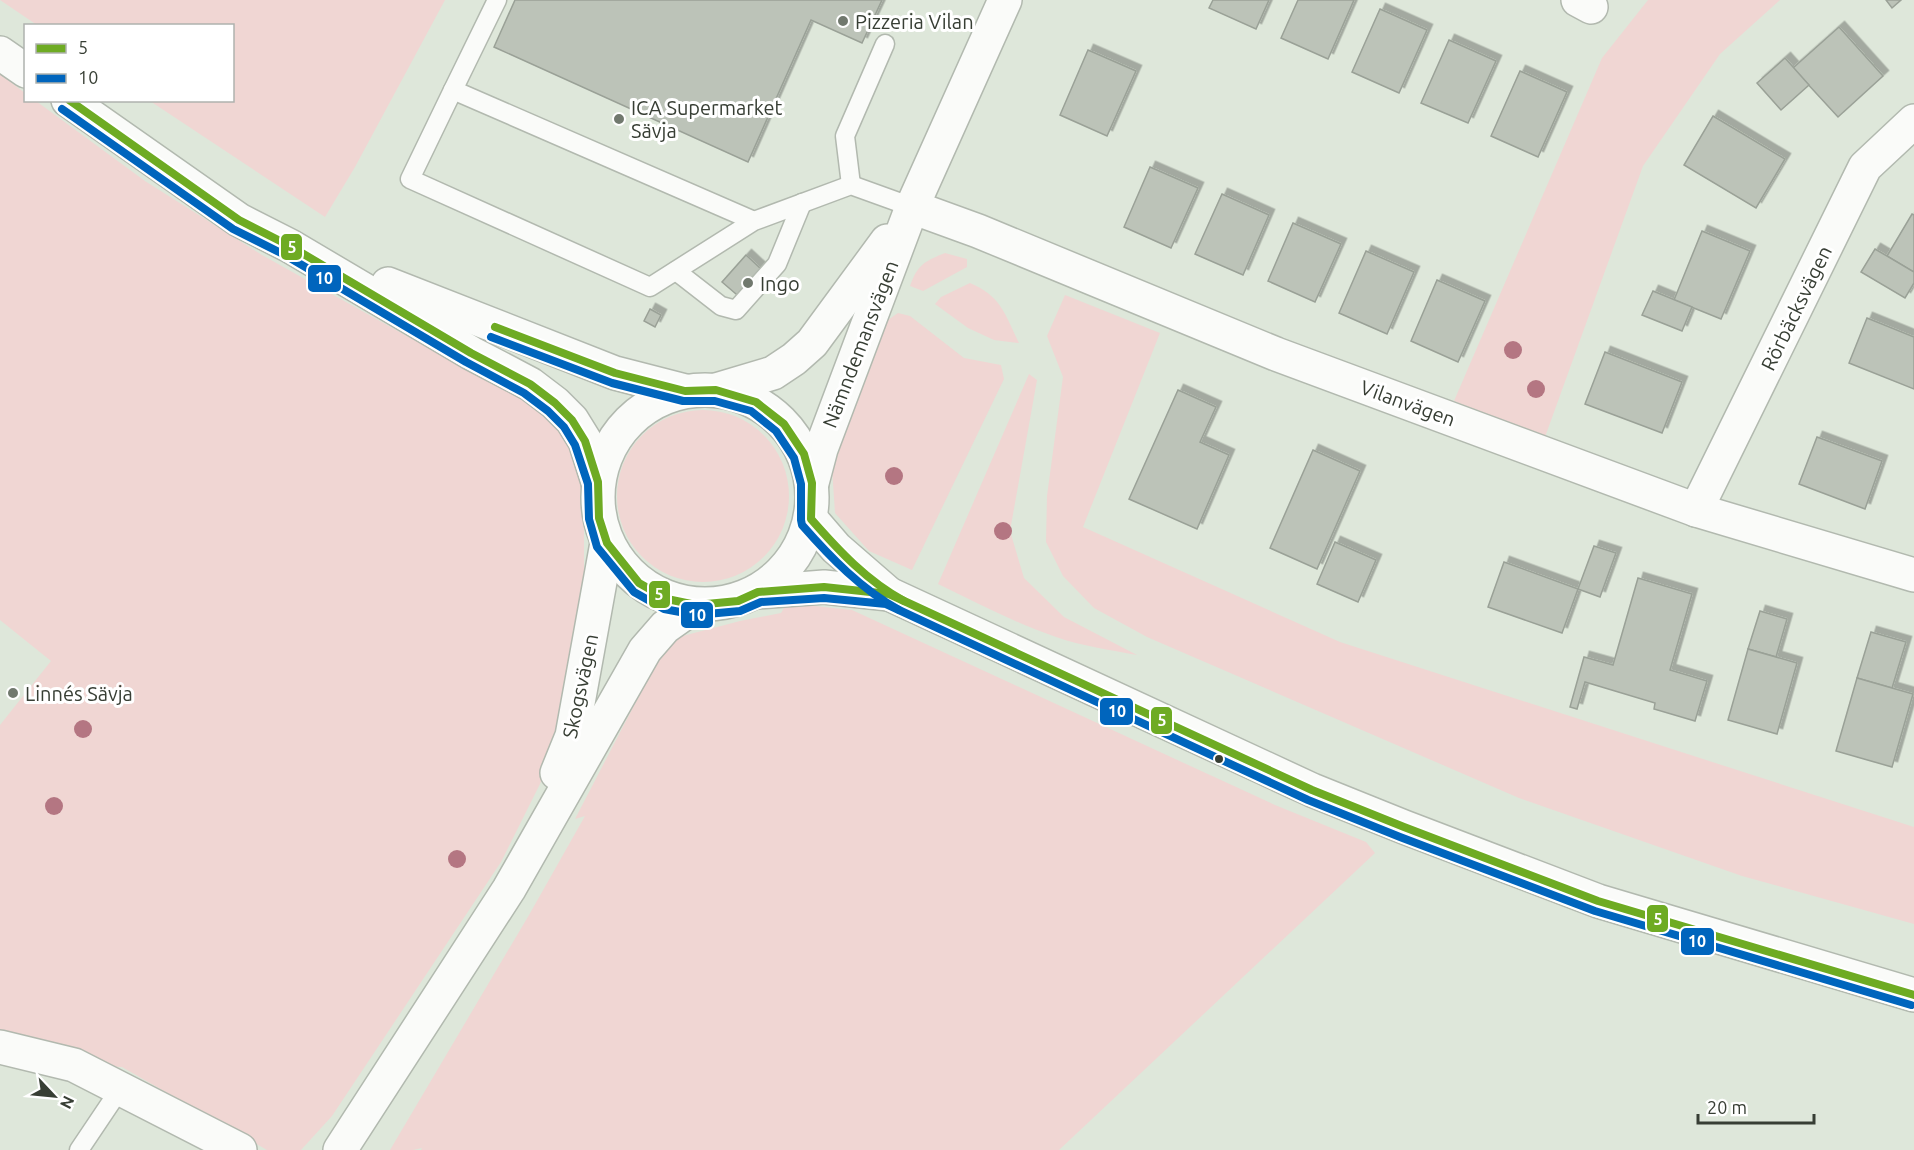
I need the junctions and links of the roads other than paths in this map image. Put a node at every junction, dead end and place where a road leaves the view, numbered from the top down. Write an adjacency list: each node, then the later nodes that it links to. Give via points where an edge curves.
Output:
1 (497, 0): 6 (lane)
2 (1005, 0): 11 (street, Nämndemansvägen)
3 (885, 44): 9 (lane, via 845,136)
4 (0, 53): 5 (street)
5 (24, 70)
6 (453, 90): 12 (lane); 14 (lane, via 410,179 650,287)
7 (71, 102): 13 (street, via 239,220)
8 (1914, 121): 18 (street, Rörbäcksvägen, via 1866,166)
9 (851, 185): 10 (lane); 11 (lane)
10 (802, 203): 12 (lane); 14 (lane, via 777,264 736,310 721,306)
11 (912, 207): 15 (street, Nämndemansvägen, via 812,343 794,359 773,373); 17 (street, Nämndemansvägen, via 820,449); 18 (street, Vilanvägen, via 1276,354)
12 (754, 221): 14 (lane)
13 (290, 246): 15 (street, via 615,373); 16 (street, via 555,402 585,441)
14 (676, 271)
15 (700, 391): 16 (street, via 647,406 618,434); 17 (street, via 756,402 784,424 804,454)
16 (598, 482): 20 (street, via 599,518)
17 (812, 483): 19 (street)
18 (1696, 510): 21 (street, Vilanvägen)
19 (811, 519): 22 (street, via 800,550); 23 (street, via 836,548)
20 (607, 543): 24 (street, via 639,583 667,599); 25 (street, Skogsvägen, via 572,736)
21 (1914, 575)
22 (758, 592): 23 (street, via 824,587); 24 (street, via 738,601)
23 (889, 594): 26 (street, via 1312,790 1404,827 1599,901)
24 (696, 605): 25 (street, Skogsvägen, via 665,627 645,650)
25 (509, 889): 31 (street, Skogsvägen)
26 (1914, 995)
27 (0, 1047): 28 (street, via 74,1065)
28 (120, 1089): 29 (lane); 30 (street)
29 (79, 1150)
30 (240, 1150)
31 (340, 1150)

